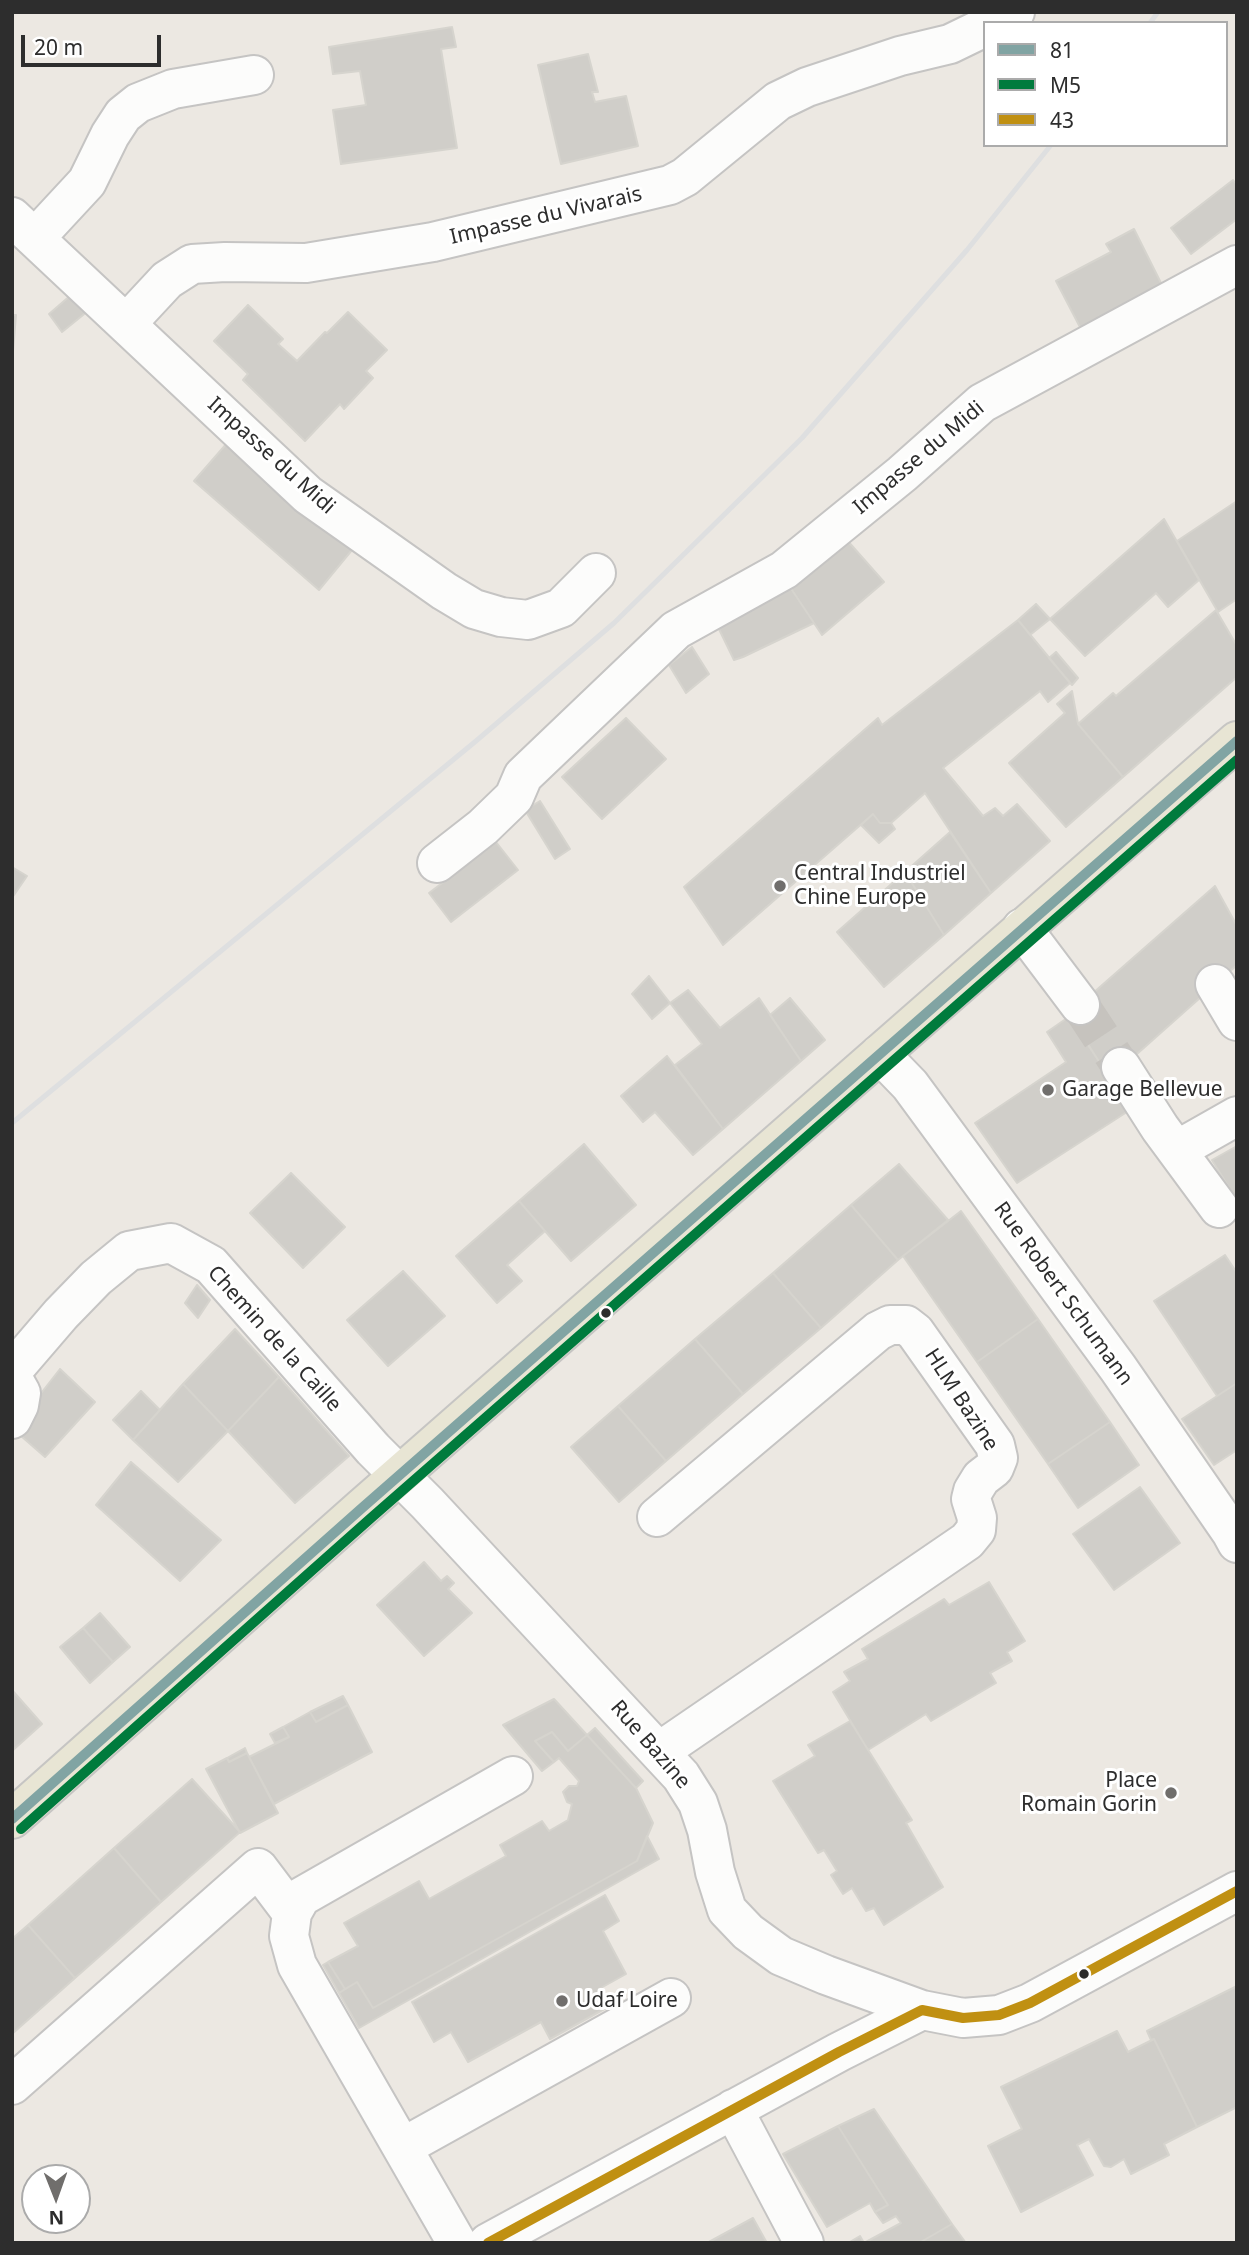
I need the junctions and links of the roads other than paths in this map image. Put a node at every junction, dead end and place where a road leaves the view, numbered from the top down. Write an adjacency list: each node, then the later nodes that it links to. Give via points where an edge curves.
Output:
1 (1015, 12): 2 (street)
2 (996, 21)
3 (983, 28): 7 (street, Impasse du Vivarais, via 950,44 830,79 778,101 670,185 483,232 382,251 306,263 192,264 167,280)
4 (254, 75): 5 (street, via 173,89 138,103 110,135 88,182)
5 (24, 227): 7 (street, Impasse du Midi)
6 (1237, 265): 10 (street, Impasse du Midi, via 982,402 784,570 677,630 523,776 514,797)
7 (127, 323): 8 (street, Impasse du Midi, via 308,495 474,609 528,620 561,608)
8 (596, 573)
9 (1237, 741): 11 (main road)
10 (437, 863)
11 (1023, 928): 13 (street); 15 (main road)
12 (1215, 984): 14 (street)
13 (1080, 1004)
14 (1237, 1021)
15 (880, 1054): 23 (main road); 25 (street, Rue Robert Schumann, via 910,1085 1118,1368)
16 (1121, 1068): 18 (street)
17 (1237, 1116): 18 (street)
18 (1177, 1150): 19 (street)
19 (1219, 1208)
20 (12, 1371): 23 (street, Chemin de la Caille, via 96,1278 129,1251 172,1243 211,1265)
21 (12, 1377): 22 (street, via 21,1393)
22 (12, 1419)
23 (399, 1476): 26 (street, Rue Bazine); 28 (main road)
24 (657, 1517): 26 (street, HLM Bazine, via 890,1325 906,1325 915,1332 995,1445 998,1458 973,1491 976,1530 967,1541)
25 (1237, 1543)
26 (660, 1751): 32 (street, Rue Bazine, via 698,1802 727,1910 748,1932 781,1956)
27 (513, 1776): 30 (street, via 301,1897)
28 (12, 1819)
29 (1237, 1891): 32 (street, Rue Bazine, via 1030,2003 999,2015 963,2018)
30 (292, 1913): 33 (street, via 258,1868); 35 (street, via 289,1936 298,1965)
31 (671, 1998): 35 (street)
32 (922, 2010): 34 (street)
33 (12, 2085)
34 (733, 2109): 37 (street); 38 (street)
35 (403, 2147): 36 (street)
36 (457, 2243)
37 (488, 2243)
38 (804, 2243)

